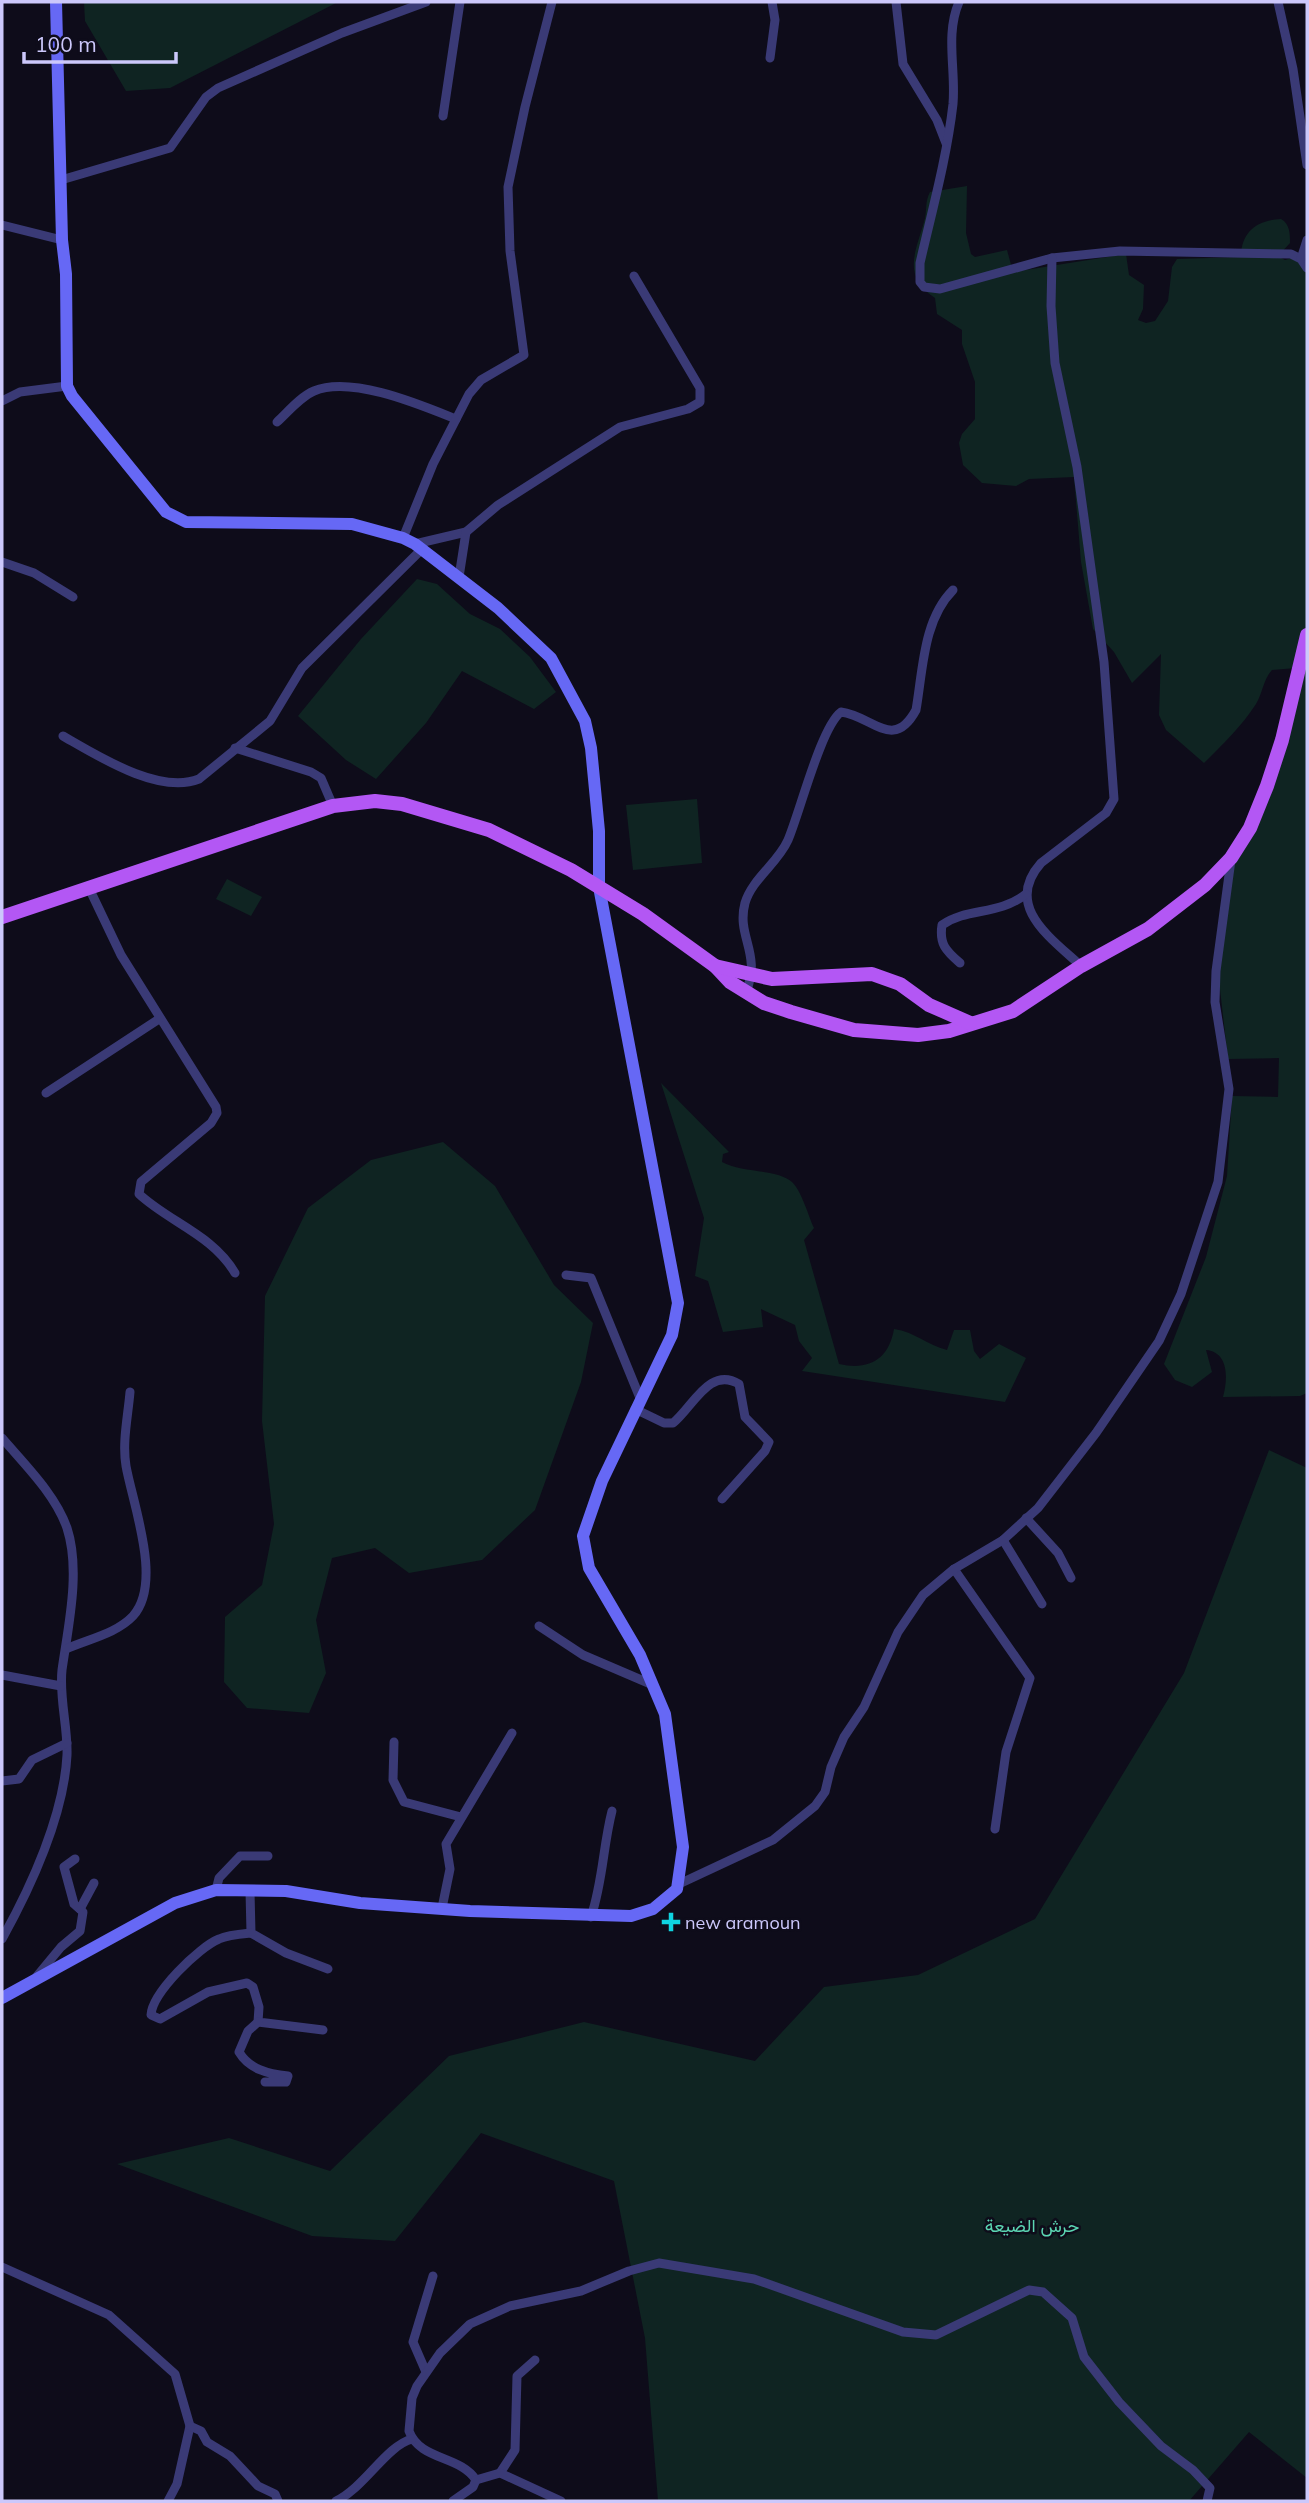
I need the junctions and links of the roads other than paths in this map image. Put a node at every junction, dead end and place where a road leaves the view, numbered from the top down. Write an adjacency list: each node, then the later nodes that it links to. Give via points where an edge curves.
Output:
1 (56, 2): 13 (street)
2 (426, 2): 13 (street, via 218,88 206,97 170,148)
3 (460, 2): 10 (street)
4 (552, 2): 23 (street, via 508,187 510,251 524,355 475,386)
5 (772, 2): 9 (street, via 775,20)
6 (895, 2): 11 (street, via 903,64)
7 (959, 2): 11 (street, via 951,31 955,77)
8 (1278, 2): 12 (street)
9 (770, 58)
10 (443, 116)
11 (947, 145): 17 (street, via 920,264 924,288 940,289)
12 (1307, 165)
13 (61, 180): 15 (street)
14 (2, 225): 15 (street)
15 (62, 240): 21 (street)
16 (1307, 240): 18 (street)
17 (1052, 258): 18 (street, via 1158,249 1278,253); 38 (street, via 1055,363 1077,467 1104,662 1114,799 1106,813 1034,870)
18 (1301, 259): 19 (street)
19 (1307, 268)
20 (634, 276): 25 (street, via 700,387 700,402 611,432 498,505)
21 (67, 386): 22 (street, via 20,392); 26 (street, via 175,519 332,522 369,528)
22 (3, 403)
23 (456, 419): 24 (street, via 410,401 329,387 313,391); 26 (street, via 422,489)
24 (276, 422)
25 (466, 532): 26 (street); 28 (street)
26 (413, 544): 28 (street); 33 (street, via 302,668 270,721)
27 (2, 562): 30 (street, via 34,573)
28 (459, 577): 37 (street, via 544,649 585,721 599,831)
29 (953, 590): 43 (street, via 933,618 910,722 891,731 841,712 826,730 787,843 745,902 743,923)
30 (73, 597)
31 (1307, 635): 35 (main road, via 1267,786 1251,828)
32 (63, 736): 33 (street, via 132,772 176,783 199,779)
33 (235, 748): 34 (street, via 321,778)
34 (333, 807): 36 (main road); 37 (main road, via 375,801 433,812 489,830)
35 (1231, 858): 42 (main road, via 1205,885 1148,929); 56 (street, via 1215,1002 1229,1097 1212,1205 1159,1341 1096,1433)
36 (88, 886): 39 (main road); 47 (street)
37 (599, 887): 41 (main road); 53 (street, via 678,1303 672,1335)
38 (1026, 894): 40 (street, via 1009,906 964,915 942,925 943,947); 42 (street, via 1040,927)
39 (2, 917)
40 (960, 963)
41 (715, 966): 43 (main road); 45 (main road)
42 (1081, 966): 48 (main road, via 1013,1011)
43 (753, 975): 44 (main road); 45 (street)
44 (772, 979): 46 (main road); 48 (main road, via 872,974)
45 (746, 992): 46 (main road)
46 (764, 1003): 48 (main road, via 828,1024 894,1034 949,1031)
47 (159, 1019): 49 (street); 50 (street, via 214,1101 217,1113 141,1182 139,1194 158,1212 208,1242)
48 (971, 1023)
49 (46, 1093)
50 (234, 1273)
51 (566, 1275): 53 (street, via 591,1278 597,1288)
52 (130, 1392): 62 (street, via 126,1465 143,1543 144,1592 135,1614 122,1626)
53 (638, 1404): 55 (street, via 664,1423 673,1423 714,1381 739,1384 745,1417 769,1442); 64 (street, via 602,1481 583,1536 589,1568)
54 (2, 1438): 62 (street, via 50,1498 66,1526 71,1573)
55 (722, 1499)
56 (1026, 1518): 57 (street); 59 (street, via 1058,1553)
57 (1003, 1540): 58 (street); 60 (street)
58 (954, 1569): 72 (street, via 1030,1678 1006,1752); 76 (street, via 923,1595 898,1632 864,1707 836,1753 825,1792 815,1806 773,1840)
59 (1070, 1578)
60 (1042, 1604)
61 (539, 1626): 64 (street, via 583,1655)
62 (66, 1649): 65 (street)
63 (2, 1675): 65 (street)
64 (653, 1685): 76 (street, via 666,1714 676,1772 683,1847)
65 (61, 1686): 68 (street)
66 (512, 1733): 71 (street)
67 (394, 1742): 71 (street, via 393,1780 404,1802)
68 (67, 1743): 69 (street, via 32,1760 19,1779); 83 (street, via 64,1775 43,1849)
69 (2, 1781)
70 (612, 1811): 81 (street)
71 (461, 1817): 79 (street, via 446,1844 450,1869)
72 (995, 1829)
73 (268, 1856): 77 (street, via 240,1856 219,1878)
74 (75, 1859): 80 (street, via 64,1867 67,1886)
75 (94, 1884): 80 (street)
76 (679, 1884): 81 (street, via 653,1909 631,1916)
77 (216, 1890): 78 (street); 85 (street, via 175,1903)
78 (250, 1891): 79 (street); 82 (street)
79 (442, 1908): 81 (street)
80 (80, 1909): 85 (street, via 80,1931)
81 (591, 1917)
82 (251, 1933): 84 (street); 87 (street, via 220,1938 198,1951 156,2001 151,2015 160,2019 208,1992 247,1983 256,1997)
83 (2, 1939)
84 (328, 1969)
85 (31, 1983): 86 (street)
86 (2, 1998)
87 (258, 2022): 88 (street); 89 (street, via 248,2031 239,2052 260,2071 288,2077 286,2082)
88 (323, 2030)
89 (265, 2082)
90 (2, 2267): 94 (street, via 110,2315 175,2374)
91 (433, 2276): 93 (street, via 413,2342)
92 (535, 2360): 96 (street, via 517,2376 515,2450)
93 (426, 2372): 95 (street, via 412,2398); 103 (street, via 479,2318 510,2306 581,2291 659,2263 754,2279 923,2336 968,2322 1034,2290 1069,2312 1091,2367 1150,2436 1204,2480 1210,2488)
94 (190, 2426): 98 (street, via 177,2484); 99 (street)
95 (412, 2439): 97 (street); 100 (street, via 393,2449 356,2489)
96 (500, 2473): 97 (street); 102 (street)
97 (476, 2480): 101 (street)
98 (168, 2501)
99 (278, 2501)
100 (336, 2501)
101 (453, 2501)
102 (561, 2501)
103 (1207, 2501)

